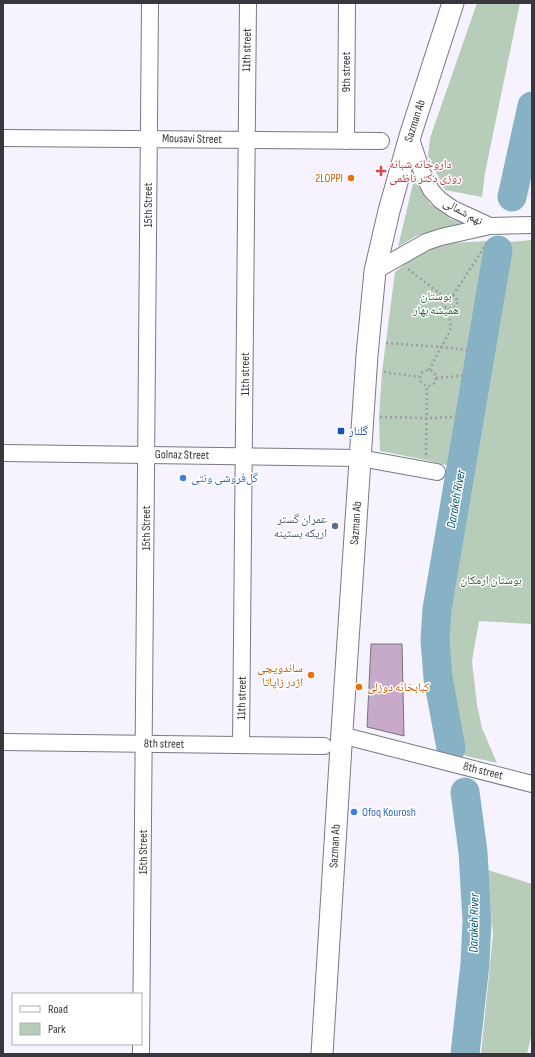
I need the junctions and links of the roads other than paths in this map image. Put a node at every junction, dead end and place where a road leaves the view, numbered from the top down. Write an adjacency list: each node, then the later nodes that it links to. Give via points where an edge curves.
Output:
1 (150, 3): 7 (street, 15th Street)
2 (248, 3): 8 (street, 11th street)
3 (347, 3): 9 (street, 9th street)
4 (453, 3): 5 (main road, Sazman Ab)
5 (410, 136): 12 (street, نهم شمالی, via 431,190 453,209); 13 (main road, Sazman Ab)
6 (3, 138): 7 (street, Mousavi Street)
7 (149, 139): 8 (street, Mousavi Street); 15 (street, 15th Street)
8 (246, 140): 9 (street, Mousavi Street); 16 (street, 11th street)
9 (346, 141): 10 (street, Mousavi Street)
10 (381, 141)
11 (532, 225): 12 (street, نهم شمالی)
12 (490, 226): 13 (street, via 426,242)
13 (375, 271): 17 (main road, Sazman Ab)
14 (3, 453): 15 (street, Golnaz Street)
15 (146, 455): 16 (street, Golnaz Street); 21 (street, 15th Street)
16 (244, 456): 17 (street, Golnaz Street); 22 (street, 11th street)
17 (360, 458): 18 (street, Golnaz Street); 19 (main road, Sazman Ab)
18 (437, 472)
19 (333, 740): 22 (street, 8th street); 23 (street, 8th street); 25 (main road, Sazman Ab)
20 (3, 742): 21 (street, 8th street)
21 (144, 744): 22 (street, 8th street); 24 (street, 15th Street)
22 (241, 745)
23 (532, 784)
24 (142, 1054)
25 (322, 1054)

